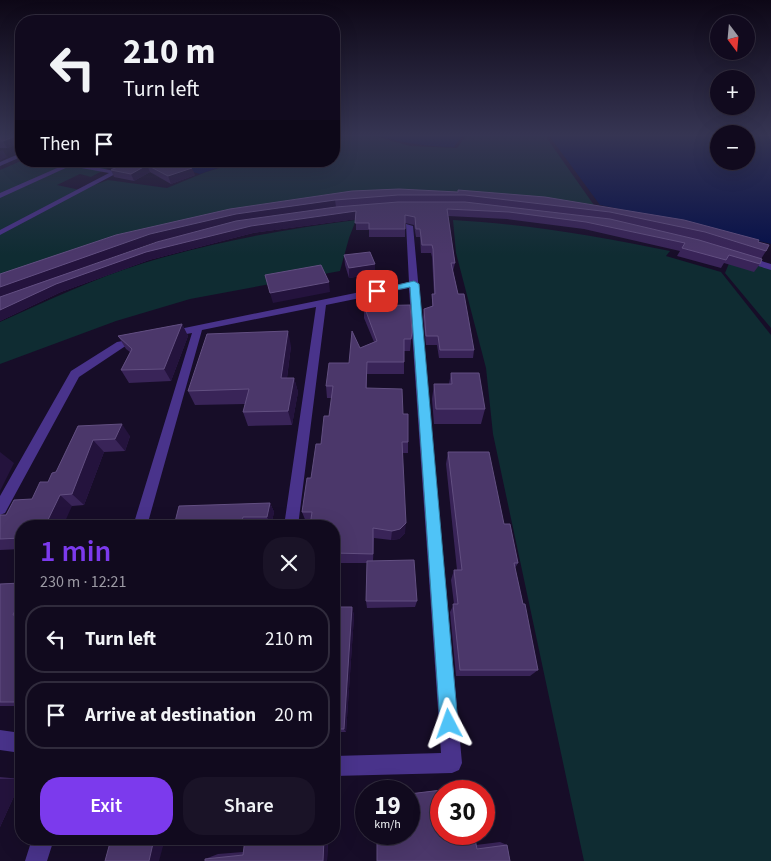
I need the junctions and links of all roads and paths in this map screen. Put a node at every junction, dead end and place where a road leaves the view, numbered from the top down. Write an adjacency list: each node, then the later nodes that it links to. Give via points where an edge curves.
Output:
1 (49, 174): 3 (street)
2 (112, 174): 5 (street)
3 (0, 196)
4 (409, 226): 8 (street)
5 (0, 233)
6 (734, 255): 7 (street)
7 (771, 267)
8 (414, 284): 9 (street); 16 (street, via 452,763)
9 (322, 302): 10 (street); 13 (street)
10 (198, 328): 11 (street, via 121,344 75,374); 12 (street)
11 (0, 509)
12 (142, 520)
13 (292, 520)
14 (0, 740): 15 (street)
15 (15, 742)
16 (340, 766)
17 (41, 845): 18 (street)
18 (36, 861)

